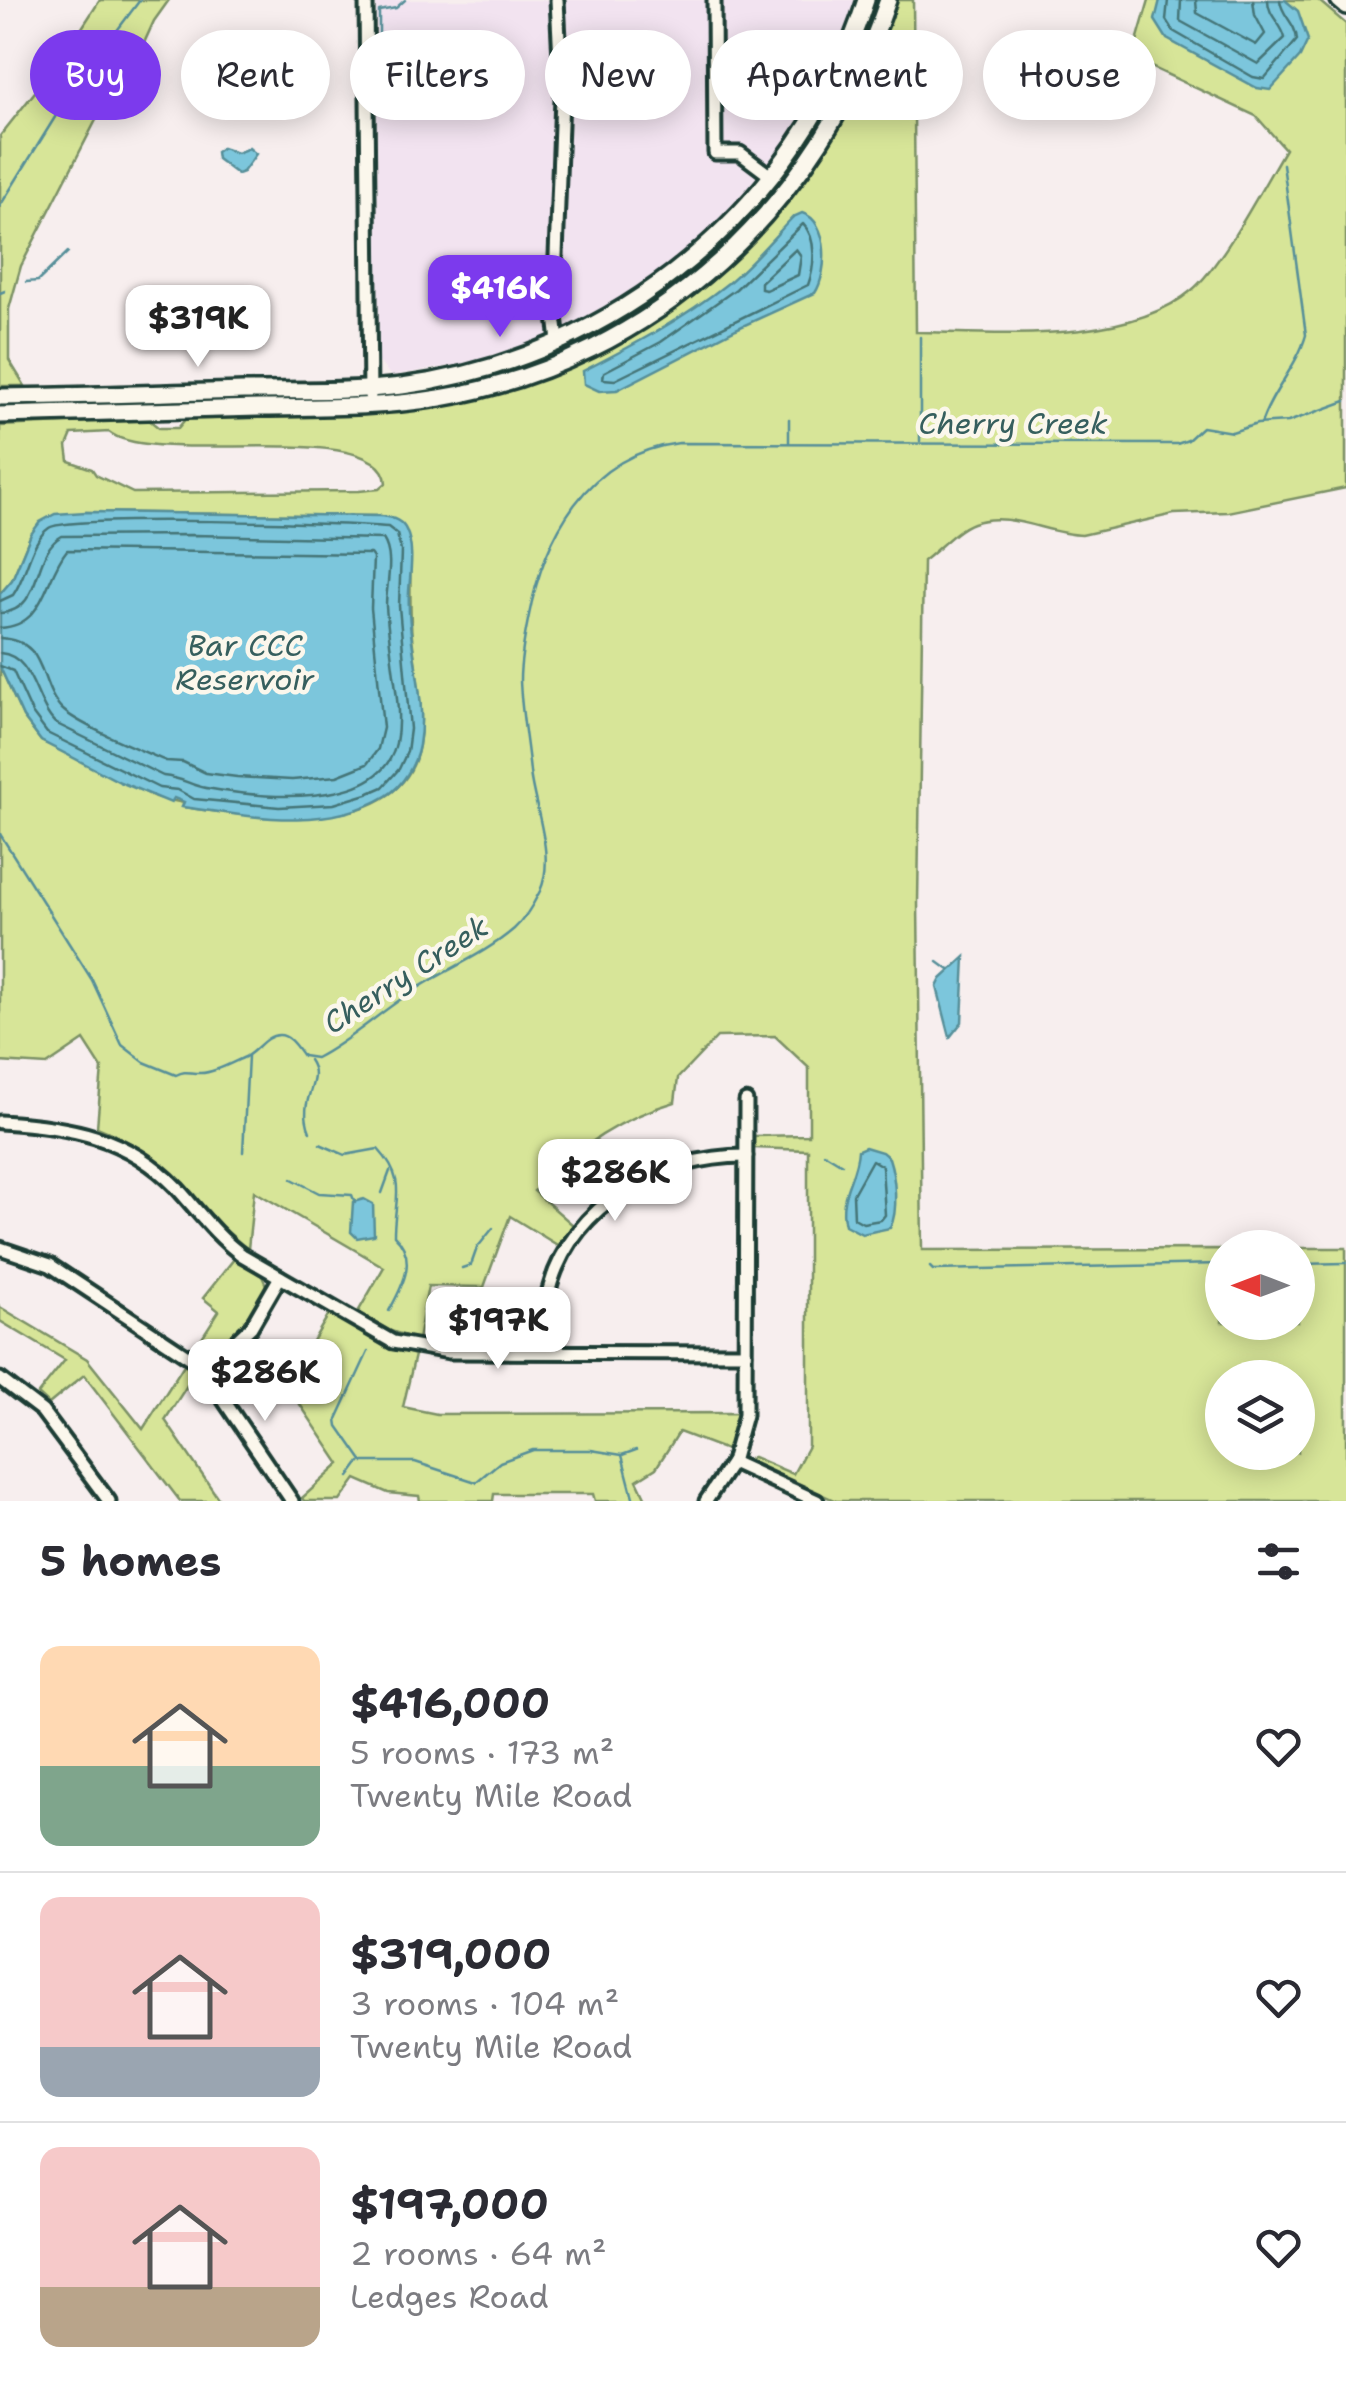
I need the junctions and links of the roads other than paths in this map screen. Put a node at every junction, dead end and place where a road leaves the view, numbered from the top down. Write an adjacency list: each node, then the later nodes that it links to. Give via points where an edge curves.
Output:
1 (366, 0): 11 (street)
2 (557, 0): 10 (street)
3 (714, 0): 8 (street, via 715,153 740,153)
4 (866, 0): 8 (main road, via 828,90)
5 (888, 0): 9 (main road, via 861,70 821,144 783,197)
6 (1339, 0): 7 (main road)
7 (1346, 6)
8 (772, 178): 9 (main road, via 774,194); 10 (main road, via 668,278)
9 (717, 264): 12 (main road, via 598,345)
10 (558, 341): 11 (main road, via 469,372); 12 (main road, via 552,358 472,383)
11 (370, 388): 13 (main road); 14 (street)
12 (464, 393): 14 (main road)
13 (0, 397)
14 (370, 406): 15 (main road)
15 (0, 415)
16 (746, 1101): 18 (street)
17 (0, 1122): 20 (street, via 78,1130 122,1146 166,1178 233,1248)
18 (746, 1156): 21 (street, via 708,1156 668,1167 588,1220 550,1286); 22 (street)
19 (0, 1248): 23 (street, via 64,1273)
20 (280, 1277): 21 (street, via 412,1348); 23 (street, via 251,1327)
21 (544, 1351): 22 (street)
22 (745, 1353): 25 (street, via 745,1415)
23 (204, 1371): 27 (street)
24 (0, 1379): 26 (street, via 42,1411)
25 (732, 1462): 28 (street); 29 (street)
26 (109, 1501)
27 (292, 1501)
28 (706, 1501)
29 (818, 1501)

